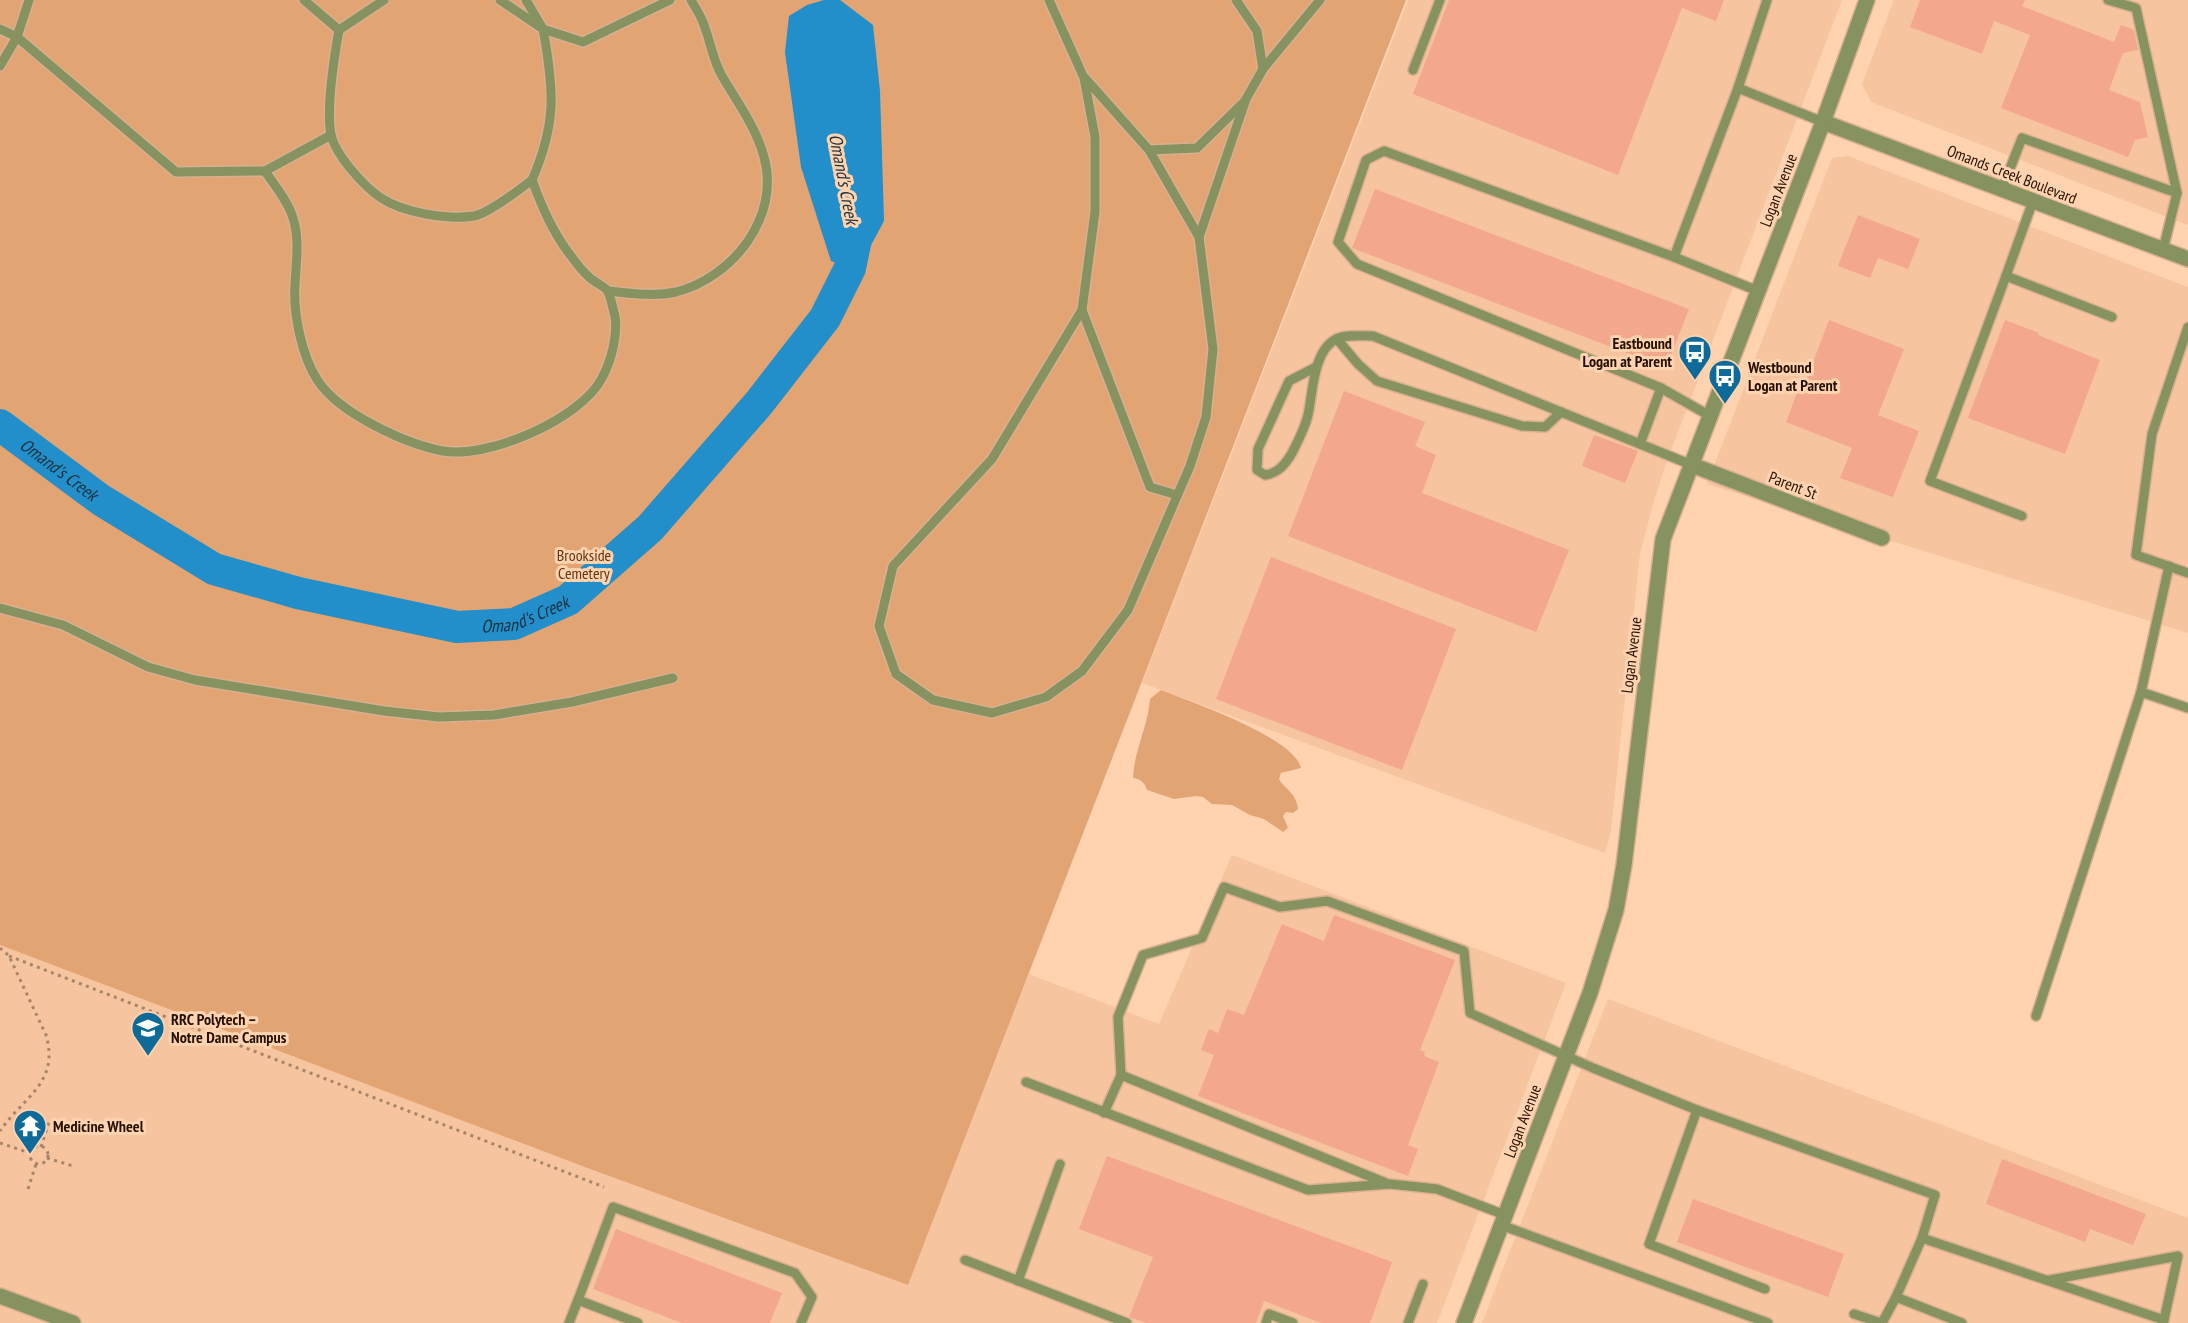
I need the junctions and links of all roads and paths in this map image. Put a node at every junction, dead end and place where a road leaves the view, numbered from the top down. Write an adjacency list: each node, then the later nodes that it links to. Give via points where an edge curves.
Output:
1 (29, 0): 18 (lane)
2 (304, 0): 17 (lane)
3 (384, 0): 17 (lane)
4 (500, 0): 15 (lane)
5 (526, 0): 15 (lane)
6 (670, 0): 15 (lane, via 583,42)
7 (691, 0): 38 (lane, via 721,75 740,105 764,158 767,177 759,223 729,264 710,279 673,292 646,295)
8 (1049, 0): 22 (lane)
9 (1236, 0): 20 (lane, via 1257,31)
10 (1320, 0): 20 (lane)
11 (1440, 0): 21 (lane)
12 (1767, 0): 23 (lane)
13 (1867, 0): 25 (street, Logan Avenue)
14 (2108, 0): 31 (lane, via 2136,9)
15 (543, 29): 29 (lane, via 552,99 551,124)
16 (0, 30): 18 (lane)
17 (339, 30): 26 (lane, via 333,63)
18 (17, 37): 19 (lane); 28 (lane, via 177,172)
19 (0, 66)
20 (1263, 69): 24 (lane)
21 (1413, 70)
22 (1084, 78): 27 (lane); 40 (lane, via 1095,137 1095,212)
23 (1738, 88): 25 (lane); 35 (lane)
24 (1246, 99): 27 (lane, via 1197,148); 33 (lane)
25 (1823, 122): 30 (street, Omands Creek Boulevard); 39 (street, Logan Avenue)
26 (332, 135): 28 (lane); 29 (lane, via 339,154 370,190 384,200 426,214 476,215)
27 (1149, 150): 33 (lane)
28 (265, 171): 38 (lane, via 293,216 298,243 295,310 301,343 318,381 337,400 387,433 444,452 468,451 494,447 558,420 582,402 602,379 613,348 615,318)
29 (532, 180): 38 (lane, via 565,248 589,277)
30 (2002, 189): 31 (lane, via 2022,138); 32 (street, Omands Creek Boulevard)
31 (2177, 193): 34 (lane)
32 (2032, 201): 34 (street, Omands Creek Boulevard); 37 (lane)
33 (1199, 237): 50 (lane, via 1213,349 1206,417)
34 (2163, 250): 36 (street, Omands Creek Boulevard)
35 (1674, 257): 39 (lane); 45 (lane, via 1384,151 1366,160 1338,242 1357,264)
36 (2188, 259)
37 (2006, 276): 41 (lane); 51 (lane, via 1930,481)
38 (608, 291)
39 (1758, 291): 47 (street, Logan Avenue)
40 (1082, 310): 50 (lane, via 1150,487); 50 (lane, via 992,459 893,566 879,626 896,674 933,700 992,713 1046,697 1082,671 1128,610)
41 (2112, 317)
42 (2188, 327): 53 (lane, via 2152,434 2136,555)
43 (1337, 339): 44 (lane); 46 (lane, via 1373,336); 46 (lane, via 1377,381 1522,426 1545,427)
44 (1316, 367): 44 (lane, via 1308,417 1298,441 1287,461 1275,473 1264,475 1257,470 1258,449 1289,381)
45 (1661, 388): 47 (lane); 48 (lane)
46 (1561, 412): 48 (lane)
47 (1710, 416): 49 (street, Logan Avenue)
48 (1640, 444): 49 (lane)
49 (1692, 465): 52 (street, Parent St); 62 (street, Logan Avenue, via 1663,539 1616,910)
50 (1177, 495)
51 (2022, 516)
52 (1882, 538)
53 (2169, 566): 54 (lane); 57 (lane)
54 (2188, 573)
55 (0, 608): 56 (lane, via 63,625 148,667 195,680 439,717 494,715 572,702)
56 (673, 678)
57 (2141, 692): 58 (lane); 61 (lane)
58 (2188, 708)
59 (0, 948): 60 (path)
60 (9, 956): 68 (path, via 46,1035 50,1059 37,1090); 77 (path)
61 (2036, 1016)
62 (1567, 1054): 63 (lane, via 1470,1013 1464,951 1327,901 1280,907 1224,887 1202,938 1143,955 1118,1017); 65 (lane); 79 (street, Logan Avenue)
63 (1121, 1075): 66 (lane); 76 (lane)
64 (1026, 1082): 66 (lane)
65 (1697, 1110): 80 (lane, via 1935,1195); 85 (lane, via 1649,1244)
66 (1104, 1113): 76 (lane, via 1308,1190)
67 (50, 1122): 70 (path)
68 (0, 1131)
69 (0, 1143): 71 (path)
70 (41, 1147): 71 (path); 72 (path)
71 (30, 1153): 73 (path)
72 (47, 1158): 73 (path); 75 (path)
73 (36, 1164): 78 (path)
74 (1060, 1164): 82 (lane)
75 (73, 1166)
76 (1390, 1184): 79 (lane, via 1437,1189)
77 (604, 1187)
78 (28, 1189)
79 (1503, 1220): 99 (street, Logan Avenue); 100 (lane)
80 (1922, 1238): 83 (lane); 87 (lane)
81 (965, 1260): 82 (lane)
82 (1018, 1281): 95 (lane)
83 (2048, 1281): 90 (lane); 90 (lane, via 2178,1256)
84 (1423, 1284): 98 (lane)
85 (1765, 1288)
86 (0, 1296): 91 (street)
87 (1896, 1297): 101 (lane); 102 (lane)
88 (578, 1300): 92 (lane); 93 (lane); 94 (lane, via 612,1207 795,1273 812,1297)
89 (1854, 1314): 101 (lane)
90 (2163, 1321)
91 (73, 1323)
92 (569, 1323)
93 (638, 1323)
94 (801, 1323)
95 (1127, 1323)
96 (1266, 1323): 97 (lane, via 1269,1314)
97 (1293, 1323)
98 (1408, 1323)
99 (1464, 1323)
100 (1768, 1323)
101 (1881, 1323)
102 (1962, 1323)

